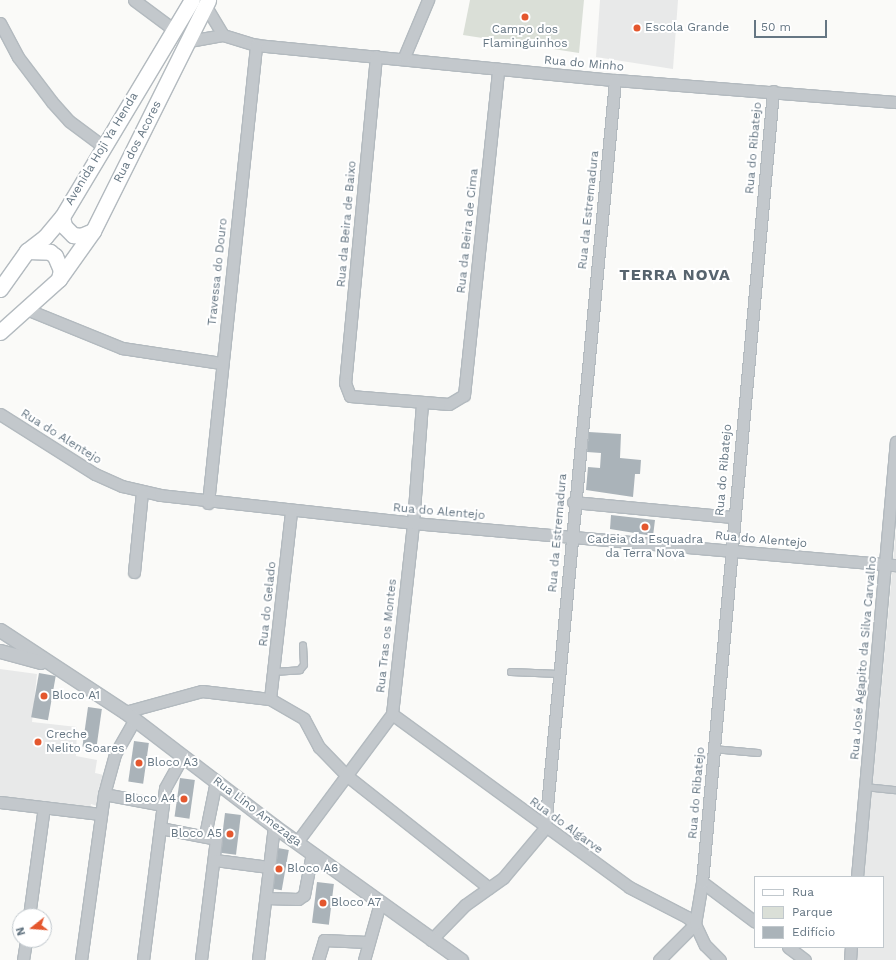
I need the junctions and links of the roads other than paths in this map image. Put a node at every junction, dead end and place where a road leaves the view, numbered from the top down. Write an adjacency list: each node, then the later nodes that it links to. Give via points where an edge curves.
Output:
1 (134, 0): 5 (street)
2 (428, 0): 10 (street)
3 (202, 2): 5 (main road, Avenida Hoji Ya Henda); 6 (street); 7 (main road, Rua dos Acores)
4 (0, 23): 15 (street, via 18,57 52,102 70,121)
5 (173, 29): 15 (main road, Avenida Hoji Ya Henda)
6 (223, 35): 7 (street, Rua do Minho); 8 (street, Rua do Minho)
7 (189, 42): 17 (main road, Rua dos Acores)
8 (256, 45): 9 (street, Rua do Minho); 23 (street, Travessa do Douro)
9 (376, 56): 10 (street, Rua do Minho); 24 (street, Rua da Beira de Baixo, via 345,384 347,394)
10 (404, 57): 11 (street, Rua do Minho)
11 (498, 69): 12 (street, Rua do Minho); 24 (street, Rua da Beira de Cima, via 464,395 449,404)
12 (615, 80): 13 (street, Rua do Minho); 29 (street, Rua da Estremadura)
13 (773, 91): 14 (street, Rua do Minho); 31 (street, Rua do Ribatejo)
14 (896, 102)
15 (104, 146): 16 (main road, Avenida Hoji Ya Henda)
16 (62, 217): 17 (main road, via 64,226 73,235 81,236); 18 (main road, Avenida Hoji Ya Henda, via 45,236)
17 (93, 230): 19 (main road, Rua dos Acores)
18 (26, 251): 19 (main road, via 50,252 55,256 62,270); 20 (main road, Avenida Hoji Ya Henda)
19 (59, 279): 21 (main road)
20 (0, 289)
21 (26, 309): 22 (main road); 23 (street, via 122,348)
22 (0, 332)
23 (221, 363): 28 (street, Travessa do Douro)
24 (422, 402): 32 (street, Rua Tras os Montes)
25 (0, 414): 27 (street, Rua do Alentejo, via 95,474)
26 (896, 442): 35 (street, Rua José Agapito da Silva Carvalho)
27 (142, 492): 28 (street, Rua do Alentejo); 36 (street)
28 (208, 502): 30 (street, Rua do Alentejo)
29 (574, 502): 31 (street); 33 (street, Rua da Estremadura)
30 (291, 511): 32 (street, Rua do Alentejo); 41 (street, Rua do Gelado)
31 (732, 517): 34 (street, Rua do Ribatejo)
32 (413, 523): 33 (street, Rua do Alentejo); 45 (street, Rua Tras os Montes)
33 (571, 536): 34 (street, Rua do Alentejo); 43 (street, Rua da Estremadura)
34 (730, 550): 35 (street, Rua do Alentejo); 47 (street, Rua do Ribatejo)
35 (891, 564): 52 (street, Rua José Agapito da Silva Carvalho)
36 (134, 572)
37 (0, 630): 40 (street, Rua Lino Amezaga)
38 (303, 646): 41 (lane, via 304,665 300,670)
39 (0, 651): 40 (street, Rua Lino Amezaga)
40 (51, 665): 46 (street, Rua Lino Amezaga)
41 (274, 672): 44 (street, Rua do Gelado)
42 (511, 672): 43 (lane)
43 (559, 674): 60 (street, Rua da Estremadura)
44 (270, 699): 46 (street, via 202,691); 50 (street, via 304,719 322,752)
45 (392, 714): 50 (street); 60 (street, Rua do Algarve)
46 (130, 715): 49 (street, Rua Lino Amezaga); 54 (street, via 115,754)
47 (713, 748): 48 (lane); 68 (street, Rua do Ribatejo)
48 (758, 753)
49 (183, 756): 51 (street, Rua Lino Amezaga); 56 (street, via 165,788)
50 (346, 775): 63 (street); 69 (street)
51 (216, 781): 59 (street, Rua Lino Amezaga); 62 (street)
52 (864, 787): 53 (lane); 67 (street, Rua José Agapito da Silva Carvalho)
53 (896, 790)
54 (104, 794): 56 (street); 58 (street)
55 (0, 802): 57 (street)
56 (163, 805): 61 (street)
57 (44, 807): 58 (street); 72 (street)
58 (100, 814): 81 (street)
59 (274, 826): 63 (street, Rua Lino Amezaga); 66 (street)
60 (545, 828): 69 (street, via 503,878); 74 (street, Rua do Algarve, via 634,890 683,914)
61 (165, 829): 62 (street); 82 (street)
62 (210, 836): 65 (street)
63 (297, 842): 64 (street, Rua Lino Amezaga)
64 (312, 853): 70 (street, via 304,895 298,899); 71 (street, Rua Lino Amezaga)
65 (215, 860): 66 (street); 83 (street)
66 (269, 867): 70 (street)
67 (857, 876)
68 (702, 882): 73 (street); 74 (street, Rua do Ribatejo)
69 (489, 888): 75 (street, via 465,905)
70 (266, 898): 84 (street)
71 (380, 903): 75 (street, Rua Lino Amezaga); 76 (street)
72 (30, 908)
73 (754, 921)
74 (695, 924): 88 (street); 89 (street, Rua do Algarve, via 705,946)
75 (431, 940): 87 (street, Rua Lino Amezaga)
76 (367, 942): 85 (street, via 324,940); 86 (street)
77 (25, 948): 80 (street)
78 (789, 948): 90 (street)
79 (851, 948): 91 (street)
80 (24, 960)
81 (80, 960)
82 (142, 960)
83 (201, 960)
84 (258, 960)
85 (318, 960)
86 (364, 960)
87 (461, 960)
88 (659, 960)
89 (720, 960)
90 (805, 960)
91 (850, 960)

